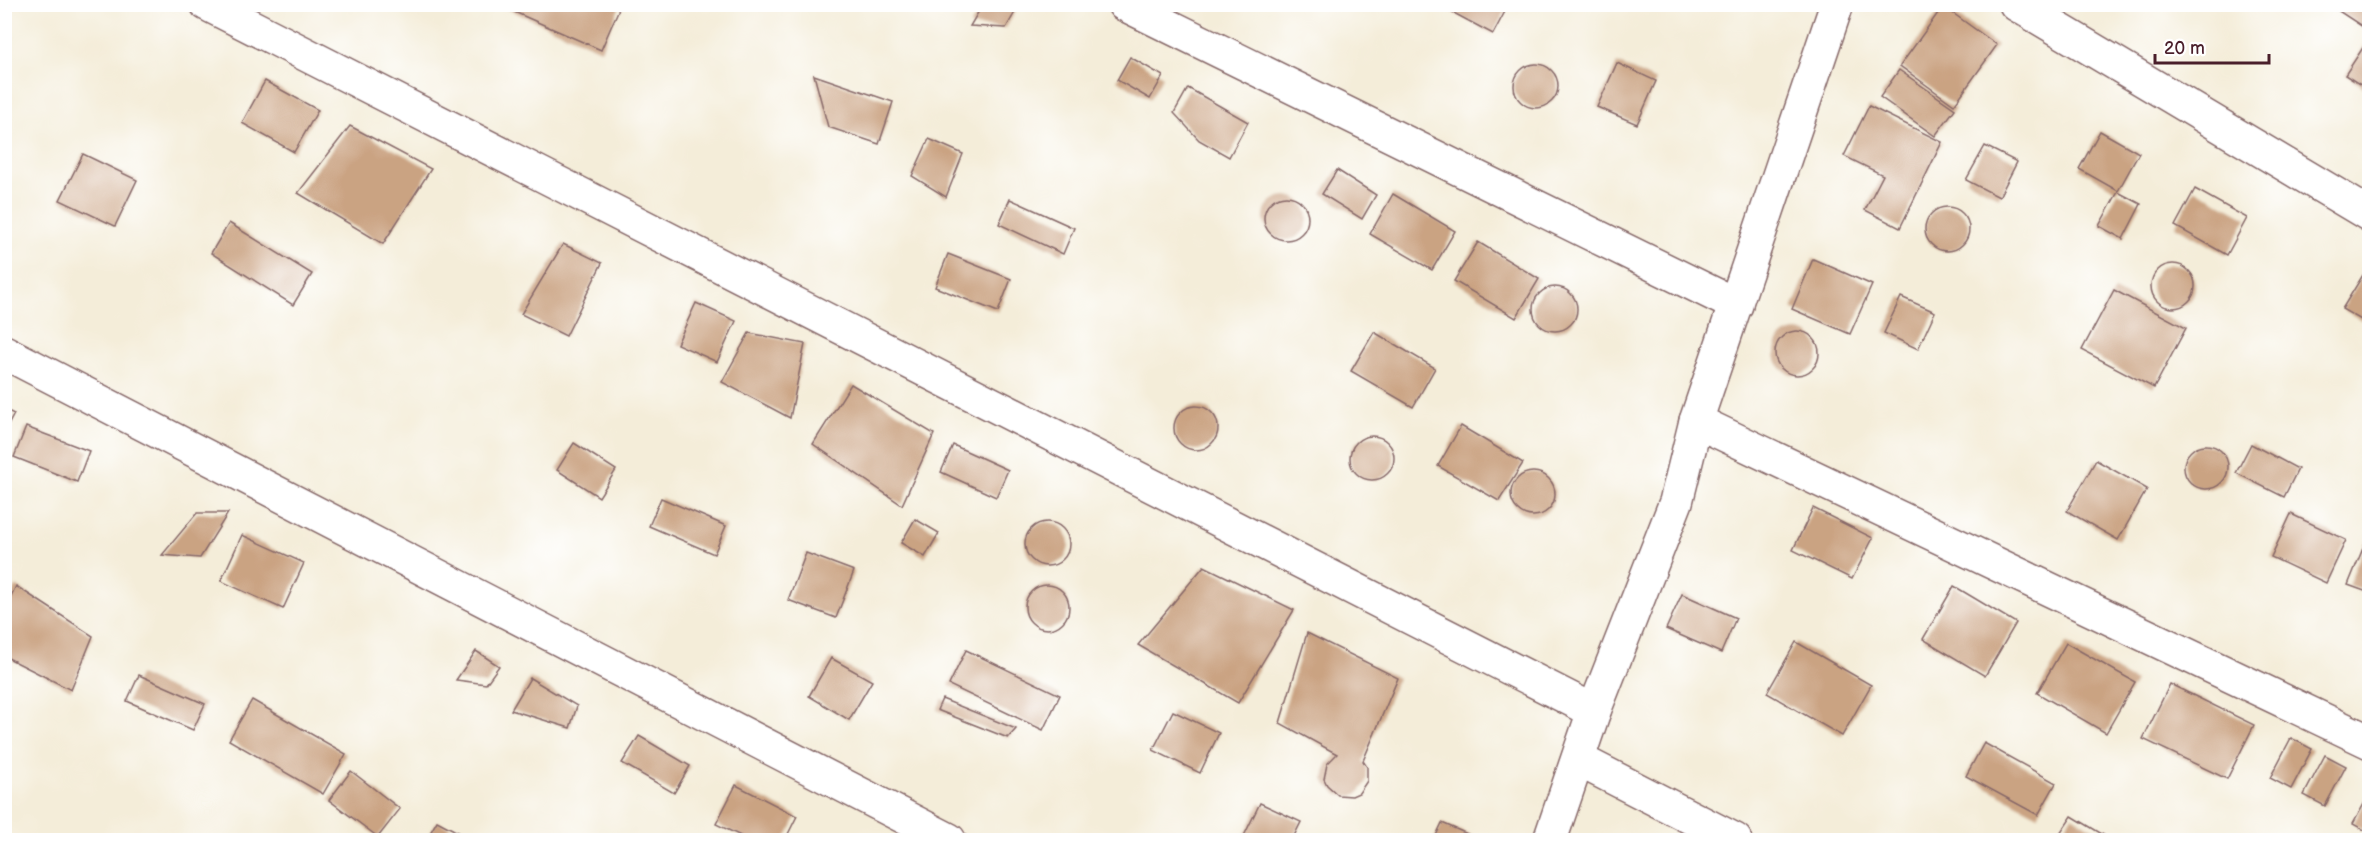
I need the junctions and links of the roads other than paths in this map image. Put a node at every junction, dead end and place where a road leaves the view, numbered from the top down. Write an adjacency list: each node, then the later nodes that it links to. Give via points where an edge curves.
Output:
1 (207, 4): 9 (street)
2 (1124, 4): 6 (street)
3 (1837, 4): 6 (street)
4 (2016, 4): 5 (street)
5 (2370, 215)
6 (1736, 305): 8 (street)
7 (4, 352): 12 (street)
8 (1696, 421): 9 (street, via 1676,502); 10 (street)
9 (1594, 711): 11 (street)
10 (2370, 742)
11 (1579, 760): 13 (street); 14 (street)
12 (949, 840)
13 (1550, 840)
14 (1735, 840)

